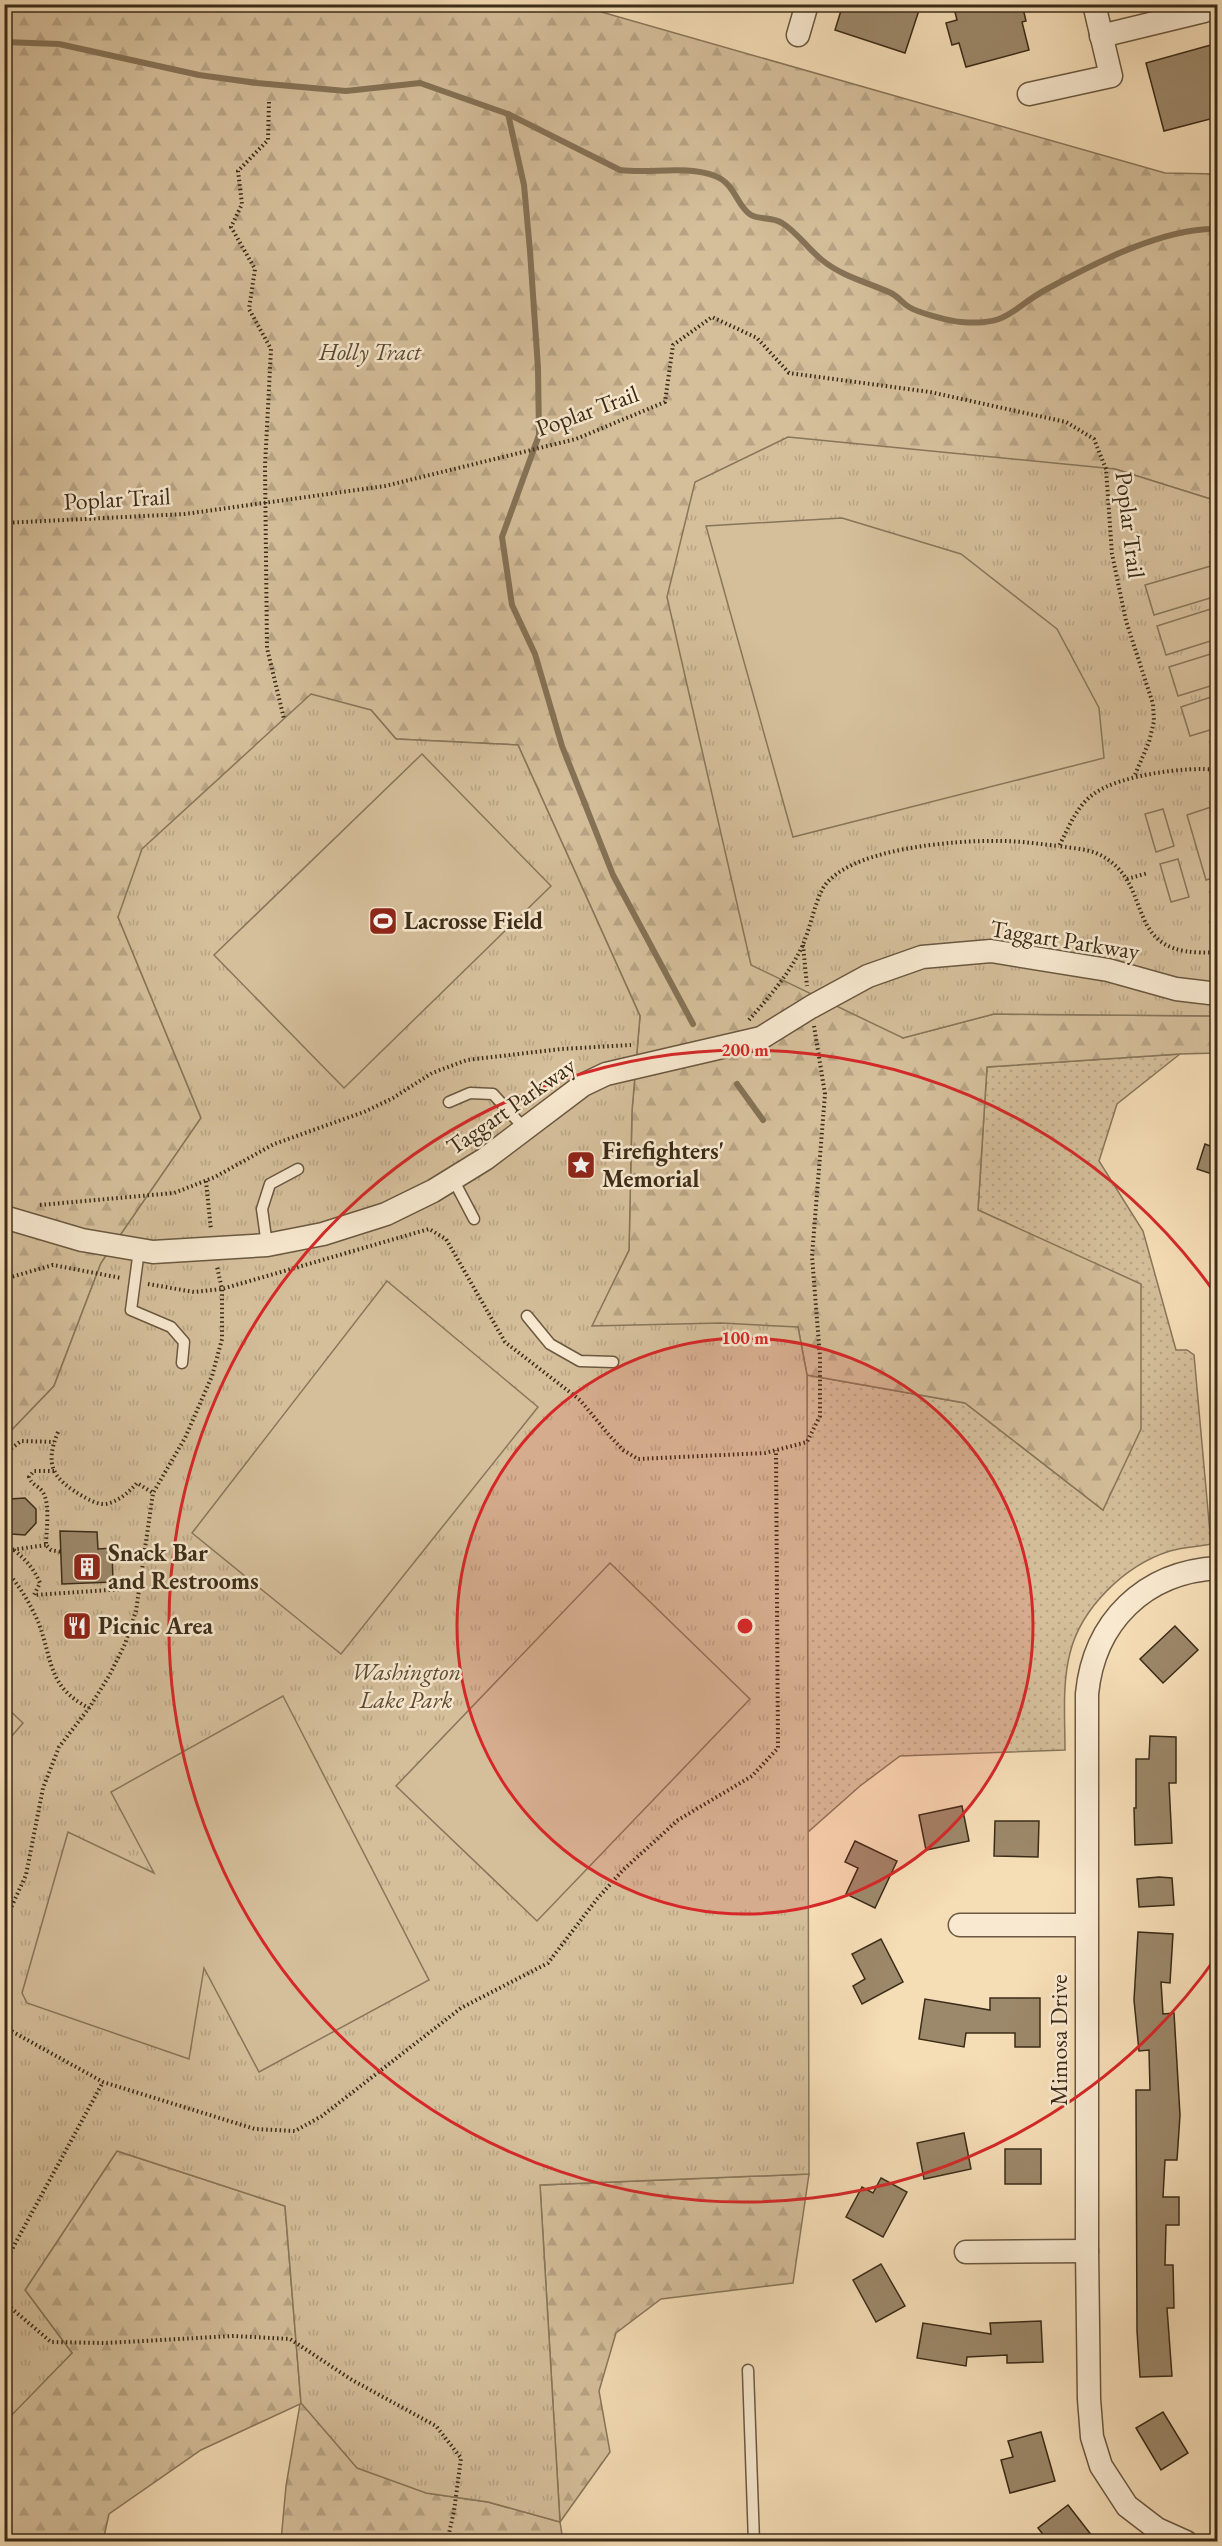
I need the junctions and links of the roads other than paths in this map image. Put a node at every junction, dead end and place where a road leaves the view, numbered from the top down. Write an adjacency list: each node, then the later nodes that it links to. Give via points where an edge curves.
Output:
1 (807, 4): 4 (street)
2 (1094, 4): 5 (street)
3 (1204, 11): 5 (street)
4 (798, 36)
5 (1101, 36): 6 (street, via 1111,76)
6 (1029, 94)
7 (1218, 994): 9 (street, Taggart Parkway, via 1176,989 1108,970 991,951 922,957 868,976 761,1038 606,1074 584,1085)
8 (449, 1101): 9 (lane, via 470,1092 493,1094)
9 (525, 1130): 11 (street, Taggart Parkway)
10 (298, 1169): 14 (lane, via 270,1184 262,1209)
11 (453, 1179): 13 (lane); 14 (street, Taggart Parkway, via 386,1215)
12 (4, 1217): 15 (street, Taggart Parkway, via 81,1240)
13 (474, 1219)
14 (267, 1245): 15 (street, Taggart Parkway)
15 (139, 1250): 18 (lane, via 130,1310 171,1327 184,1342)
16 (527, 1316): 17 (lane, via 550,1344 580,1361)
17 (613, 1362)
18 (182, 1363)
19 (1218, 1568): 21 (street, Mimosa Drive, via 1176,1575 1149,1588 1120,1614 1097,1647 1087,1694)
20 (960, 1925): 21 (street)
21 (1085, 1925): 22 (street, Mimosa Drive)
22 (1087, 2251): 23 (street); 26 (street, Mimosa Drive, via 1089,2410 1096,2453 1127,2506 1157,2529)
23 (966, 2252)
24 (748, 2370): 25 (lane)
25 (754, 2541)
26 (1186, 2541)

